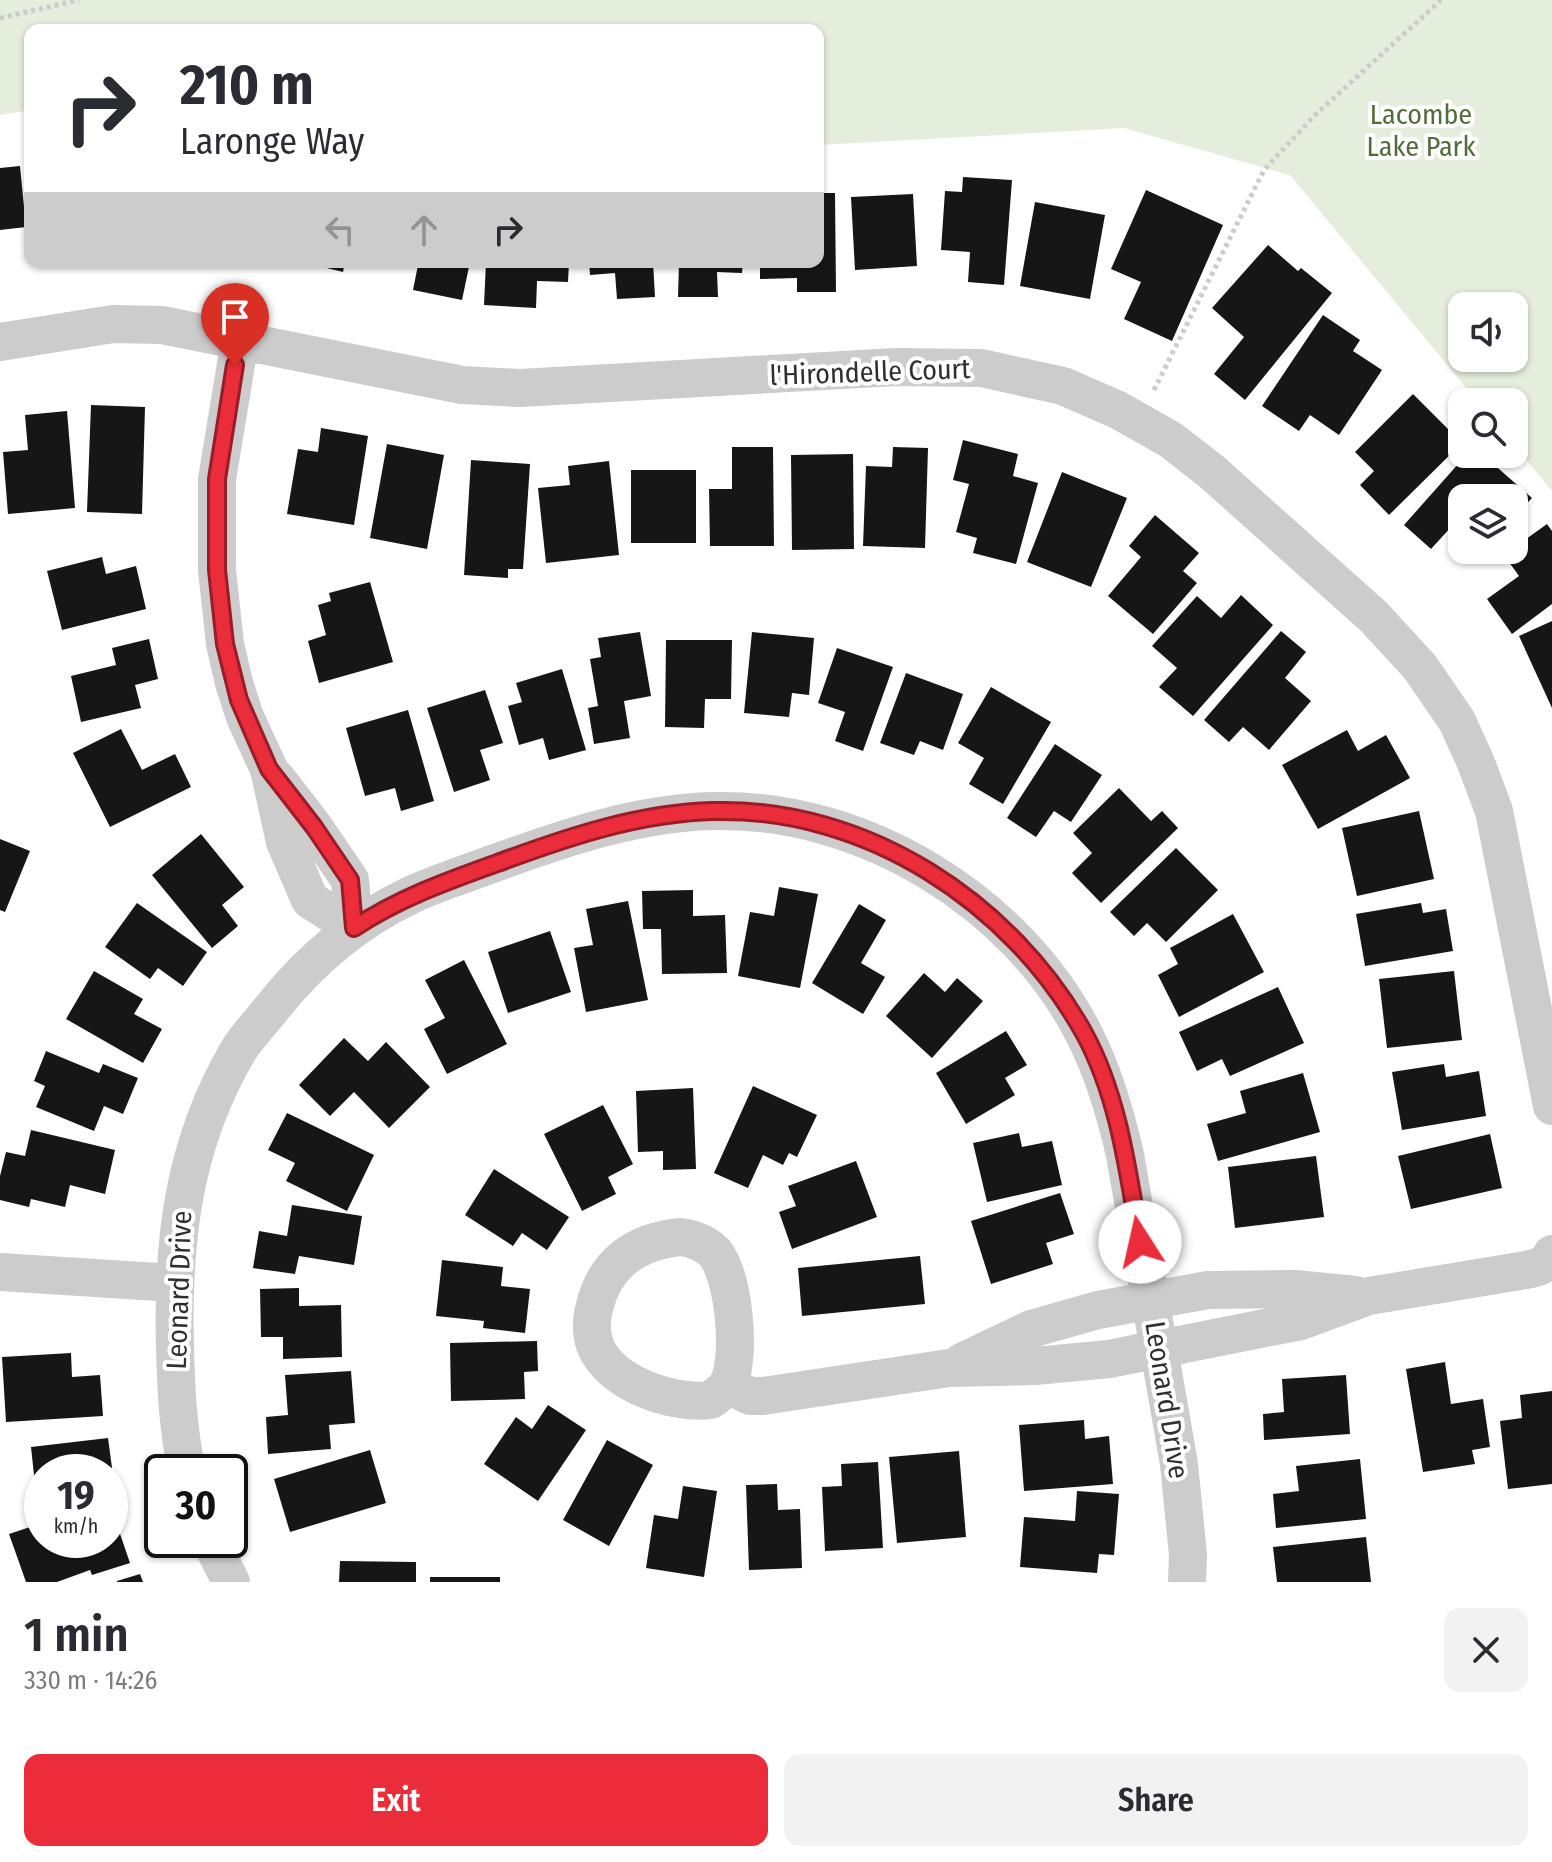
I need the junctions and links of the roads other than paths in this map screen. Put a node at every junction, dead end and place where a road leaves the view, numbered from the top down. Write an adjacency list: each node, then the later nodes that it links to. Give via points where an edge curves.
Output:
1 (240, 340): 2 (street, l'Hirondelle Court, via 141,323); 3 (street, via 217,479 225,644 234,683 269,769 285,842 310,900); 4 (street, l'Hirondelle Court, via 462,385 505,388 896,367 981,368 1063,386 1139,420 1212,472 1374,617 1420,667 1457,721 1494,811)
2 (0, 342)
3 (354, 928): 7 (street, Leonard Drive, via 287,989 240,1049 206,1114 185,1185); 9 (street, Leonard Drive, via 416,892 552,843 678,814 784,817 886,849 948,884 1009,933 1060,994 1085,1035 1116,1116)
4 (1552, 1106)
5 (1552, 1254): 8 (street, via 1526,1270)
6 (0, 1272): 7 (street)
7 (174, 1283): 13 (street, Leonard Drive)
8 (1369, 1296): 9 (street, via 1218,1289); 10 (street, via 1301,1321)
9 (1150, 1300): 10 (street, Leonard Drive); 11 (street, via 1031,1329)
10 (1159, 1350): 11 (street, via 1035,1366); 16 (street, Leonard Drive, via 1185,1510)
11 (949, 1368): 12 (street, via 763,1396)
12 (728, 1385): 12 (street, via 735,1329 725,1274 715,1254 681,1237 622,1258 601,1284 593,1315 595,1344 605,1361 638,1385 680,1400 711,1400)
13 (184, 1454)
14 (219, 1558): 15 (street)
15 (231, 1582)
16 (1187, 1582)

